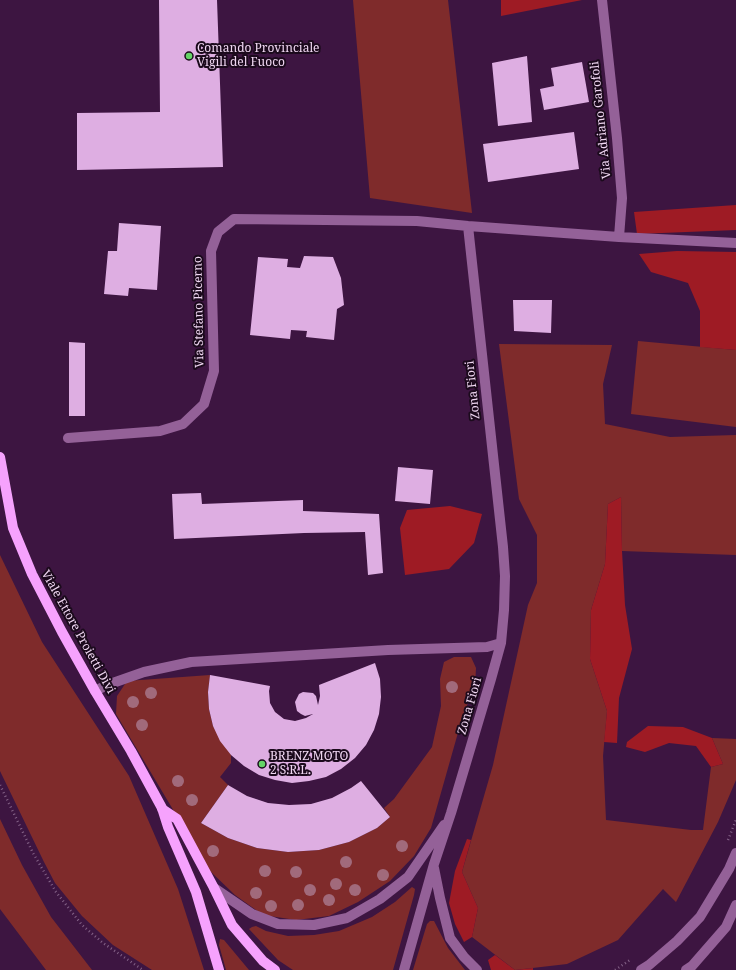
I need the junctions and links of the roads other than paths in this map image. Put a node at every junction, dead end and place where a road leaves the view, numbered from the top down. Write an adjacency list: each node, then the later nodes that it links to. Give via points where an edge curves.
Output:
1 (602, 0): 3 (street, Via Adriano Garofoli, via 622,198)
2 (468, 226): 3 (street); 5 (street, Via Stefano Picerno, via 417,221 234,219 218,232 211,251 214,371 204,404 183,424 160,431); 7 (street, Zona Fiori, via 503,547 504,610)
3 (619, 237): 4 (street)
4 (736, 243)
5 (68, 438)
6 (0, 457): 8 (main road, Viale Ettore Proietti Divi, via 13,528 32,574)
7 (500, 643): 8 (street, via 487,647 388,650 191,662 144,672); 10 (street, Zona Fiori)
8 (95, 691): 9 (main road, Viale Ettore Proietti Divi)
9 (162, 808): 13 (main road, Viale Ettore Proietti Divi, via 176,819); 15 (main road, Viale Ettore Proietti Divi, via 196,892)
10 (451, 813): 12 (street, Zona Fiori); 13 (street, Zona Fiori, via 408,877 380,899 347,918 314,925 278,924 252,914)
11 (736, 853): 19 (street, via 700,917)
12 (434, 864): 17 (street, Zona Fiori); 18 (street, Zona Fiori, via 450,938)
13 (214, 888): 16 (main road, Viale Ettore Proietti Divi, via 232,925 263,961)
14 (736, 905): 20 (street, via 726,927)
15 (219, 970)
16 (275, 970)
17 (404, 970)
18 (477, 970)
19 (641, 970)
20 (686, 970)

